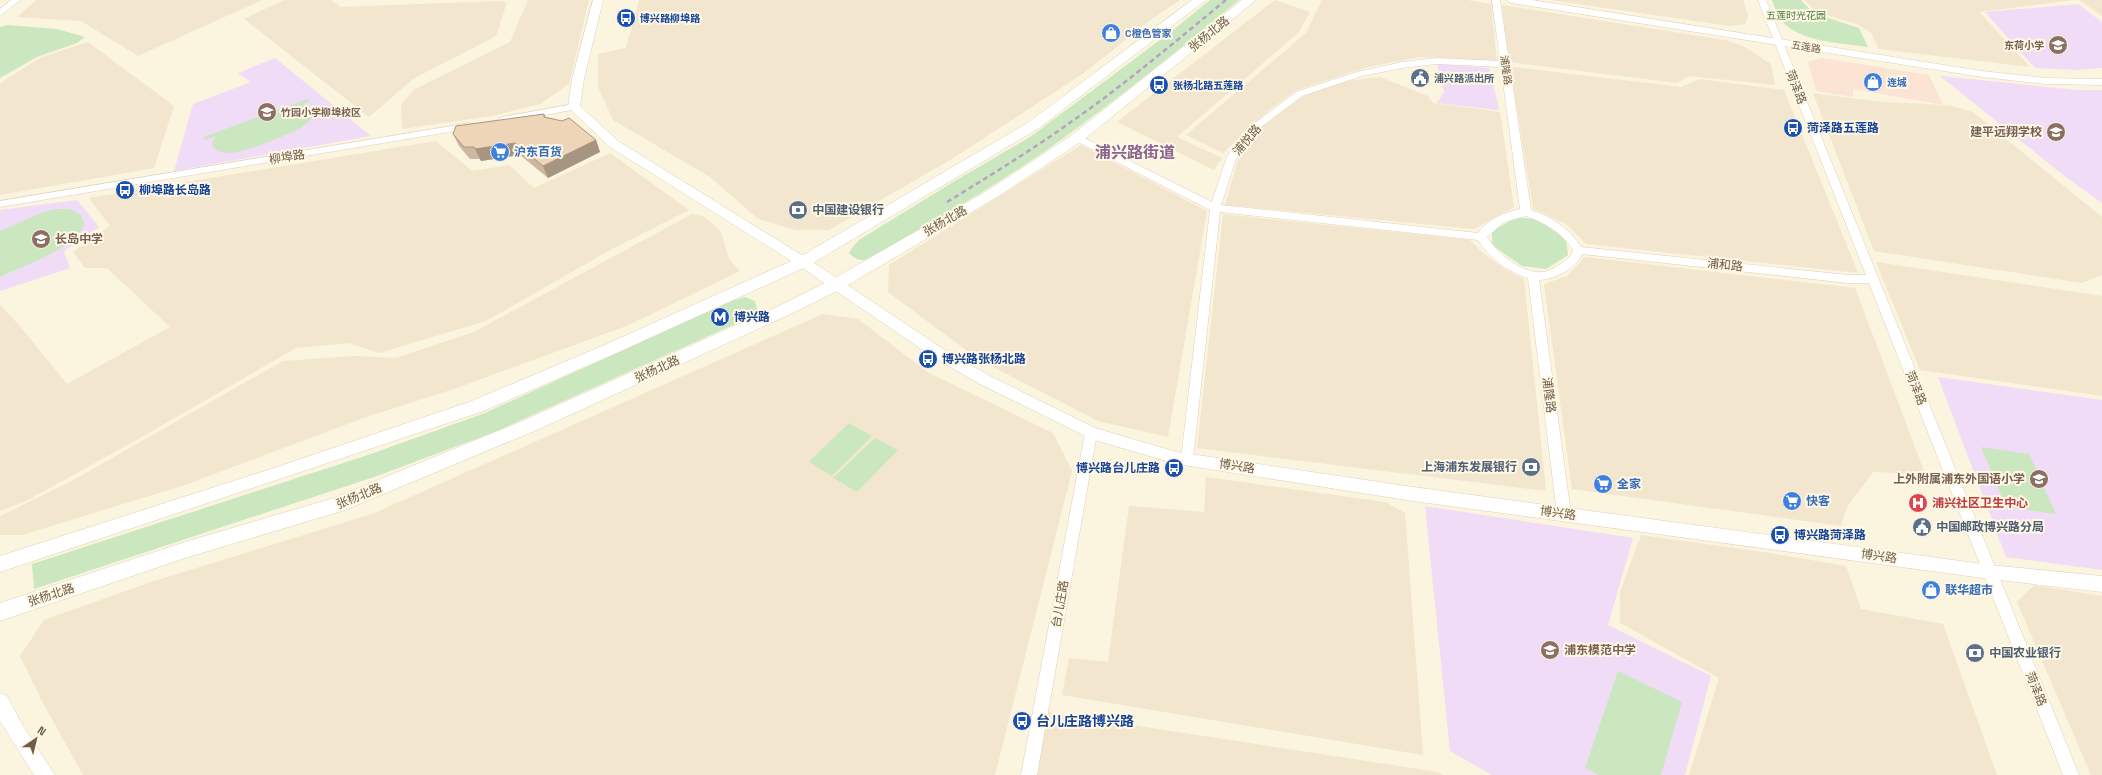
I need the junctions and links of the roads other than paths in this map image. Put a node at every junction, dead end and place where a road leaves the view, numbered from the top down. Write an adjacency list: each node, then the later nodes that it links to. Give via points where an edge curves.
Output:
1 (16, 0): 8 (street)
2 (598, 0): 12 (street, via 578,79)
3 (1200, 0): 19 (main road, via 1034,125)
4 (1250, 0): 13 (main road, 张杨北路)
5 (1496, 0): 10 (street, 浦隆路)
6 (1511, 0): 9 (street, 五莲路)
7 (1762, 0): 9 (street, 菏泽路)
8 (0, 13)
9 (1778, 43): 11 (street, 五莲路, via 2004,77); 21 (street, 菏泽路)
10 (1505, 64): 15 (street, 浦悦路, via 1437,61 1402,65 1360,74 1299,94 1258,125 1231,158); 16 (street, 浦隆路)
11 (2102, 82)
12 (574, 107): 14 (street, 柳埠路); 19 (street, 博兴路, via 614,144 690,194)
13 (1077, 138): 15 (street); 22 (main road, 张杨北路, via 992,194)
14 (0, 204)
15 (1215, 208): 17 (street); 24 (street, 浦悦路)
16 (1526, 212): 17 (street, via 1512,214 1486,229); 18 (street, via 1542,217 1573,240)
17 (1481, 237): 20 (street, via 1485,247 1520,272)
18 (1578, 250): 20 (street, via 1575,259 1545,276); 21 (street, 浦和路, via 1848,279)
19 (803, 262): 22 (street, 博兴路); 26 (main road, via 475,407)
20 (1533, 275): 25 (street, 浦隆路)
21 (1872, 279): 27 (street, 菏泽路)
22 (837, 284): 23 (street, 博兴路, via 938,353 985,380); 29 (main road, 张杨北路, via 702,349 568,409 338,505 188,549)
23 (1091, 433): 24 (street, 博兴路); 32 (street, 台儿庄路)
24 (1187, 459): 25 (street, 博兴路, via 1413,494)
25 (1564, 514): 27 (street, 博兴路)
26 (0, 564)
27 (1990, 572): 28 (street, 博兴路); 33 (street, 菏泽路)
28 (2102, 584)
29 (0, 612)
30 (0, 702): 31 (street, via 16,732)
31 (45, 775)
32 (1029, 775)
33 (2071, 775)

